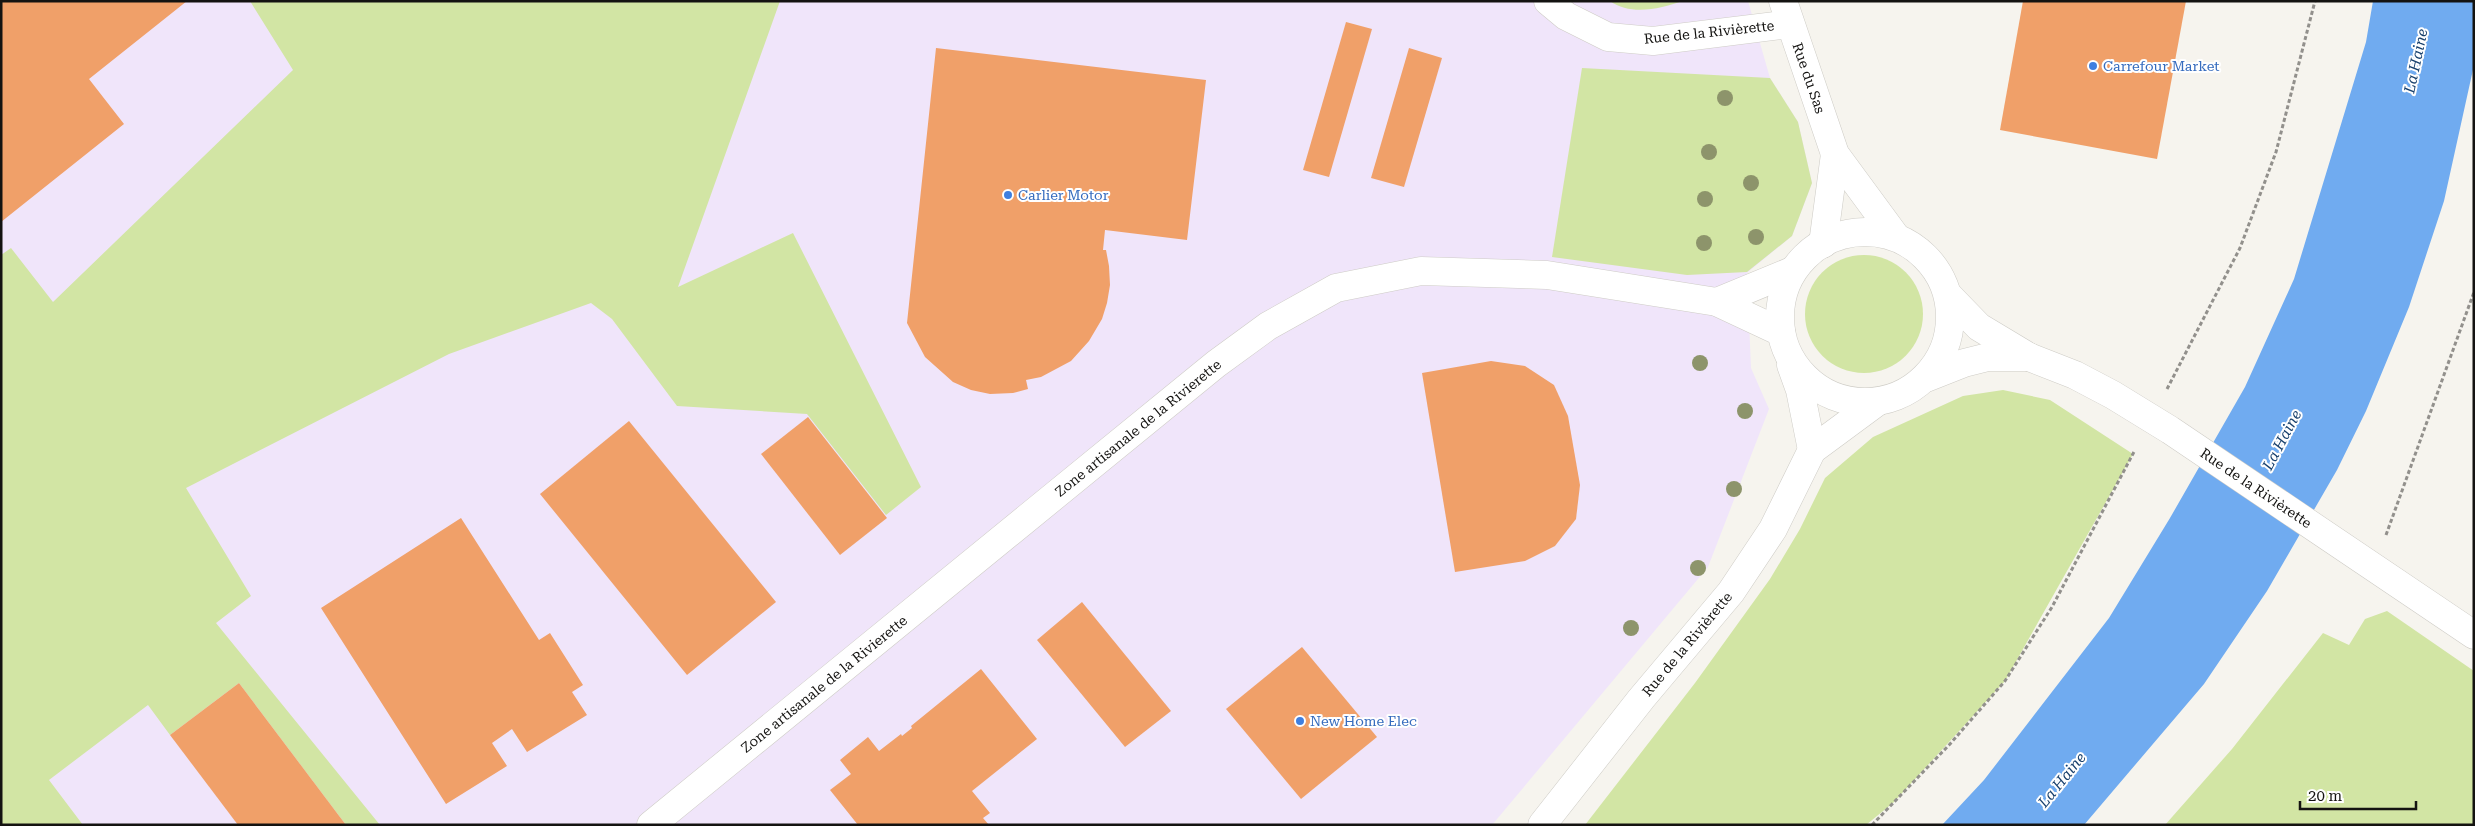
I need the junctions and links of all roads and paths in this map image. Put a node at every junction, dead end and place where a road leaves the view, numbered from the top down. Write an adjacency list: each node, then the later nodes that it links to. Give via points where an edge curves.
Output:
1 (1548, 1): 3 (street, Rue de la Rivièrette, via 1566,16 1608,37 1653,40)
2 (2315, 1): 15 (path, via 2276,152 2240,248 2194,341)
3 (1786, 13): 4 (street, Rue du Sas)
4 (1835, 154): 5 (street, Rue du Sas); 6 (street, Rue du Sas)
5 (1896, 238): 6 (street, via 1862,231 1834,237); 9 (street, via 1910,243 1929,259 1943,280)
6 (1823, 244): 7 (street, via 1811,251)
7 (1792, 271): 10 (street); 11 (street, via 1782,297 1779,325)
8 (2474, 292): 17 (path)
9 (1948, 295): 12 (street, Rue de la Rivièrette, via 1979,327); 13 (street, via 1950,329 1942,355)
10 (1717, 302): 11 (street, Zone artisanale de la Rivierette); 19 (street, Zone artisanale de la Rivierette, via 1548,275 1421,271 1336,288 1268,326 1216,364)
11 (1784, 343): 14 (street, via 1801,375 1823,392 1849,402); 16 (street, via 1800,390)
12 (2029, 358): 13 (street, Rue de la Rivièrette, via 1988,358 1964,363); 15 (street, Rue de la Rivièrette, via 2075,375)
13 (1926, 378): 14 (street, via 1903,394)
14 (1877, 402): 16 (street, Rue de la Rivièrette)
15 (2161, 424): 17 (street, Rue de la Rivièrette); 21 (path, via 2005,681)
16 (1812, 450): 20 (street, Rue de la Rivièrette, via 1773,529 1731,592)
17 (2374, 568): 18 (street, Rue de la Rivièrette)
18 (2474, 635)
19 (651, 825)
20 (1542, 825)
21 (1872, 825)

